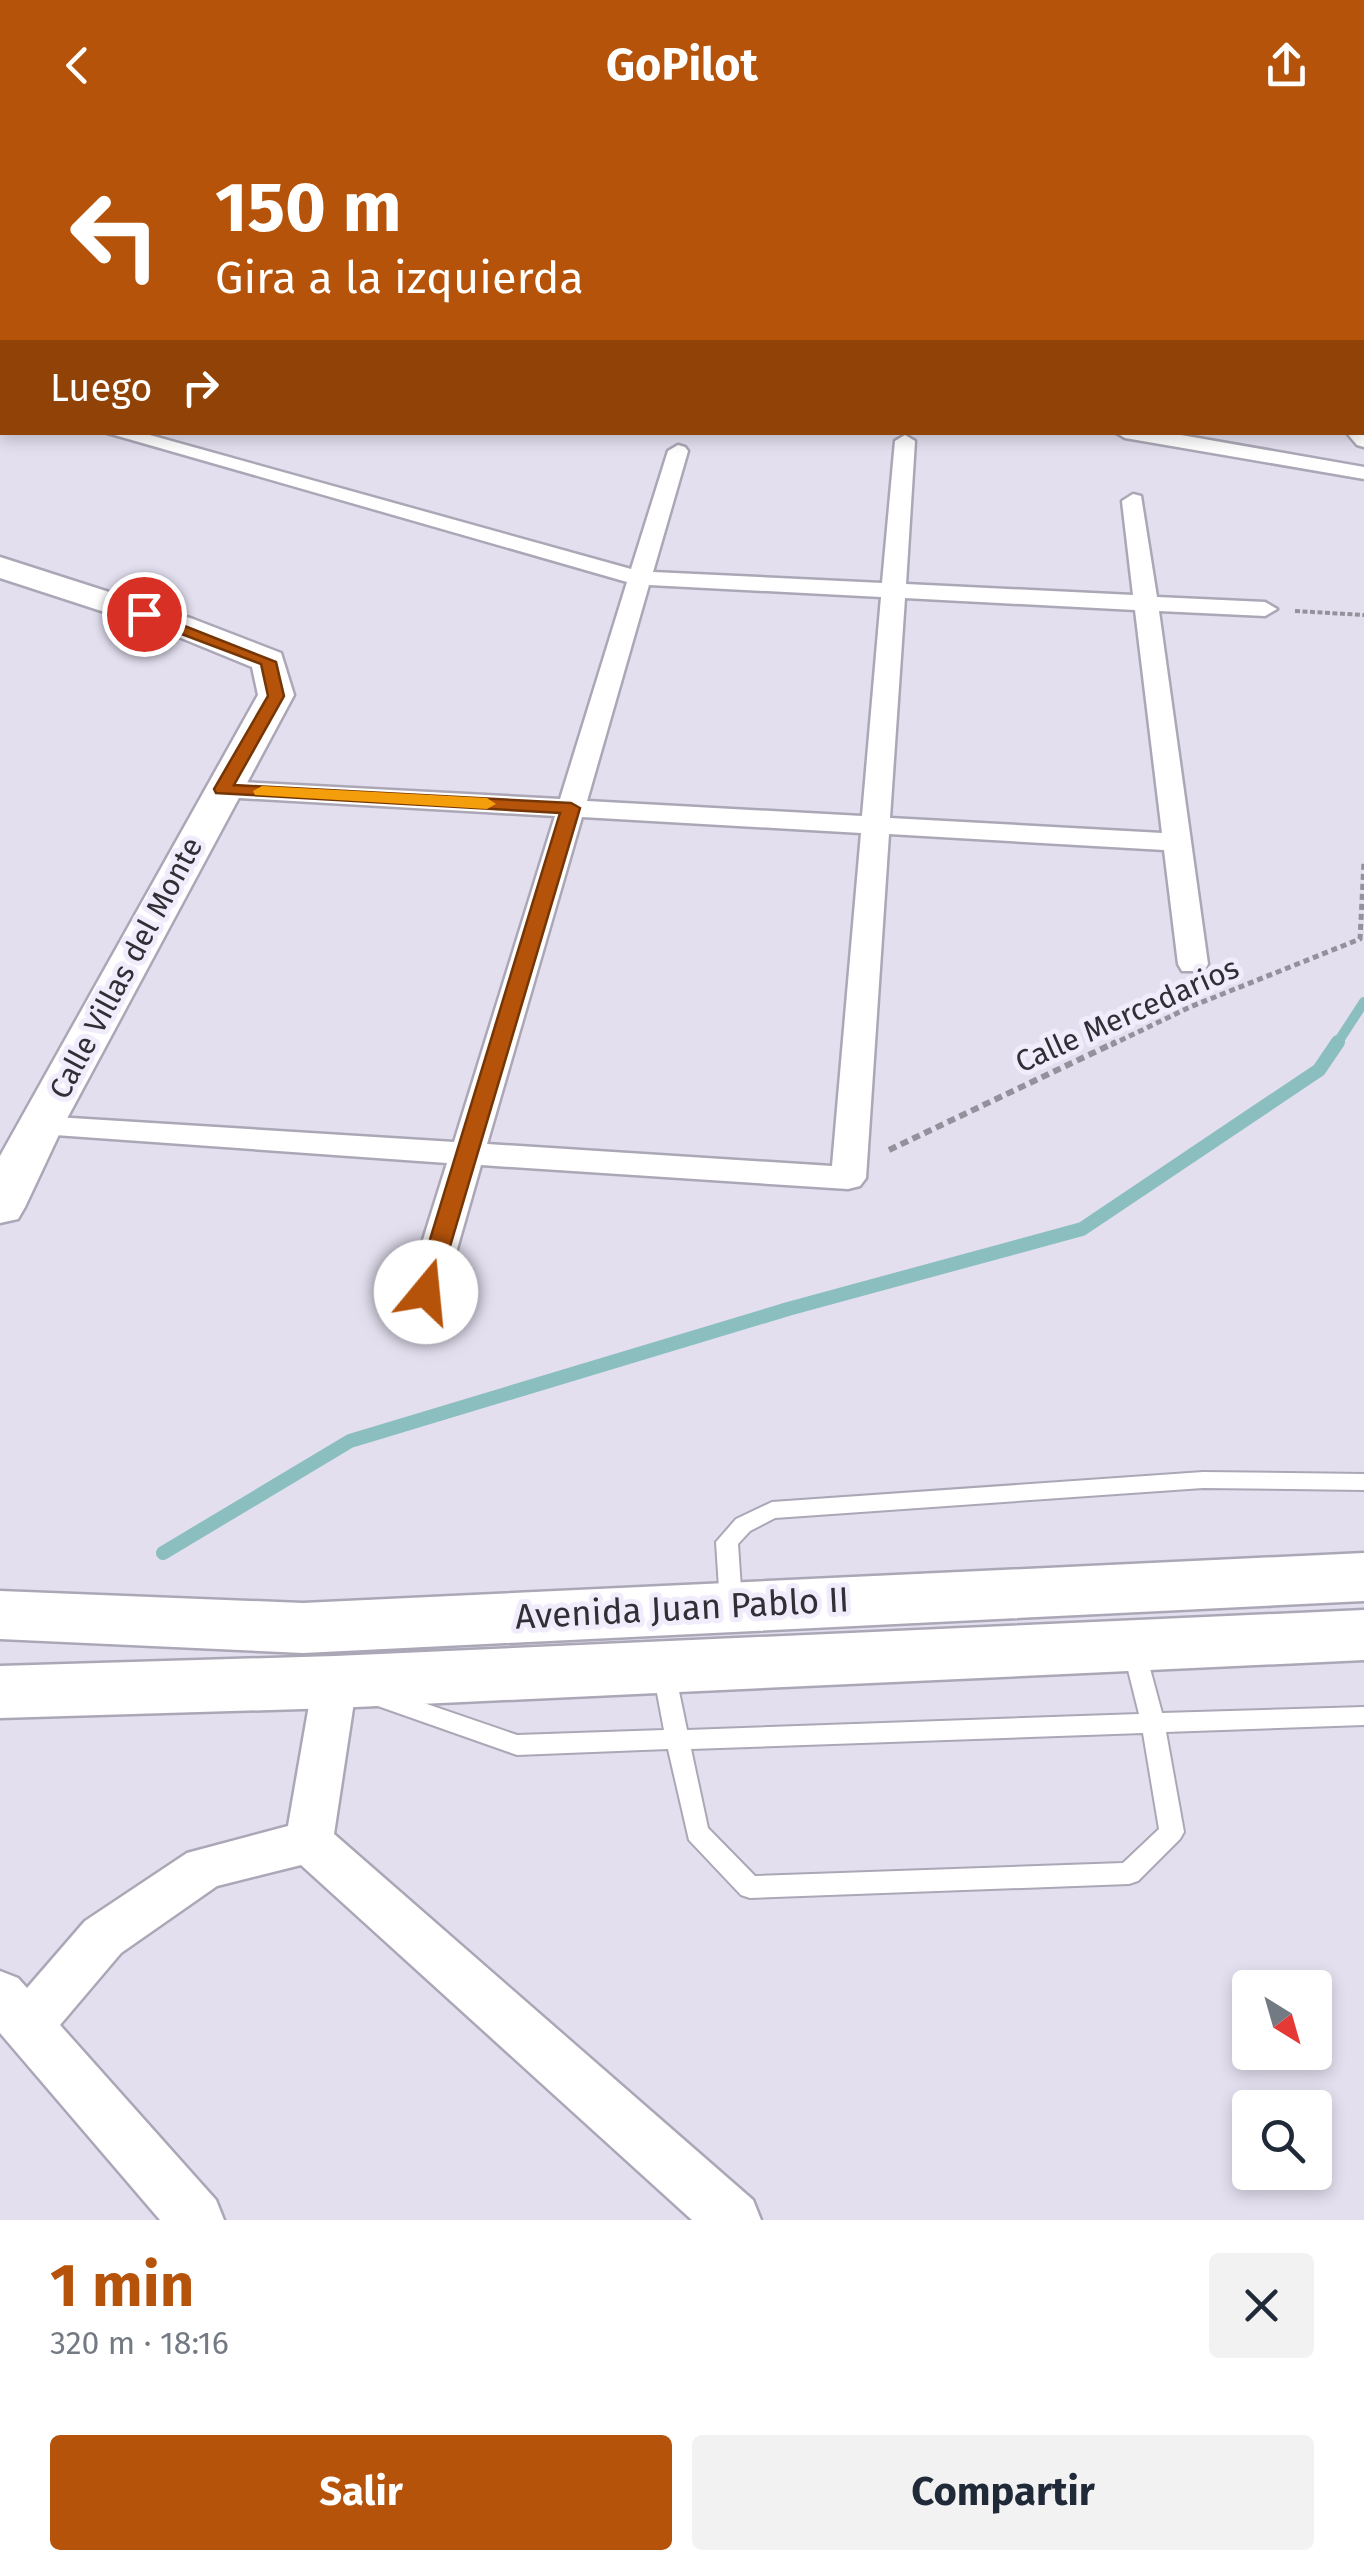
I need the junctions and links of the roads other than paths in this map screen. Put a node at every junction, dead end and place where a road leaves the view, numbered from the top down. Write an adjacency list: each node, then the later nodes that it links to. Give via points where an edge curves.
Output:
1 (125, 435): 8 (street)
2 (1142, 435): 5 (street)
3 (905, 441): 9 (street)
4 (678, 450): 8 (street)
5 (1364, 473)
6 (1133, 501): 10 (street)
7 (0, 567): 12 (main road, Calle Villas del Monte, via 268,662 276,696)
8 (640, 578): 9 (street); 13 (street)
9 (893, 593): 10 (street); 14 (street)
10 (1146, 603): 11 (street); 15 (street)
11 (1266, 609)
12 (222, 789): 13 (street); 17 (main road, Calle Villas del Monte)
13 (571, 808): 14 (street); 18 (street)
14 (876, 825): 15 (street); 18 (street, via 848,1178)
15 (1177, 842): 16 (street)
16 (1193, 964)
17 (40, 1126): 18 (street); 19 (main road, Calle Villas del Monte)
18 (467, 1154): 20 (street)
19 (0, 1207)
20 (426, 1292)
21 (1364, 1482): 23 (lane, via 1203,1480 772,1510 727,1542)
22 (1364, 1578): 23 (main road, Avenida Juan Pablo II)
23 (730, 1605): 24 (main road, Avenida Juan Pablo II, via 303,1628)
24 (0, 1615)
25 (1364, 1636): 26 (main road, Avenida Juan Pablo II)
26 (1133, 1646): 27 (main road, Avenida Juan Pablo II); 31 (lane)
27 (663, 1667): 28 (main road, Avenida Juan Pablo II); 32 (lane)
28 (335, 1682): 29 (main road, Avenida Juan Pablo II); 32 (lane, via 517,1744); 33 (street)
29 (0, 1692)
30 (1364, 1716): 31 (lane)
31 (1153, 1723): 32 (lane); 32 (lane, via 1172,1832 1129,1873 750,1887 697,1833)
32 (677, 1740)
33 (309, 1842): 34 (street, via 204,1868 103,1937); 36 (street)
34 (14, 2010): 35 (street)
35 (196, 2220)
36 (733, 2220)

